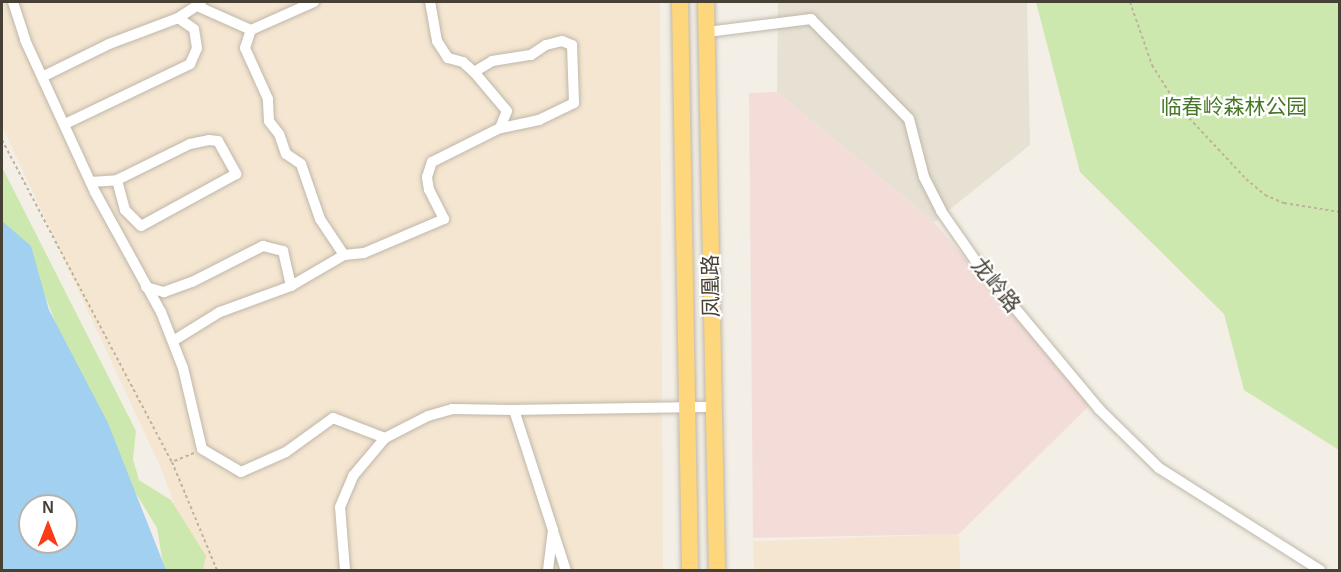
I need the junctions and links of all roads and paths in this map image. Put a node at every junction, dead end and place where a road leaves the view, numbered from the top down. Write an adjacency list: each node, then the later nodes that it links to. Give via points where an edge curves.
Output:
1 (13, 2): 12 (street, via 25,40)
2 (314, 2): 9 (street)
3 (430, 2): 11 (street, via 437,41 448,58 463,62)
4 (680, 2): 24 (highway, 凤凰路)
5 (706, 2): 10 (highway, 凤凰路)
6 (1130, 2): 18 (path, via 1152,64 1171,95 1224,157 1265,195 1284,203)
7 (200, 4): 8 (street); 9 (street)
8 (178, 18): 12 (street, via 109,44); 13 (street, via 194,29 197,48 190,64)
9 (252, 30): 19 (street, via 245,48 268,99 269,121 286,154 301,164 320,219)
10 (707, 32): 23 (highway, 凤凰路); 36 (street, 龙岭路, via 811,19 909,119 924,177 941,211 975,260 1099,409 1159,468)
11 (474, 72): 14 (street, via 507,111); 14 (street, via 492,61 531,55 546,45 562,41 572,45 574,103 539,120)
12 (44, 76): 13 (street)
13 (65, 124): 17 (street)
14 (500, 128): 19 (street, via 432,162 427,177 429,190 444,219 364,253)
15 (2, 140): 28 (path)
16 (117, 180): 16 (street, via 190,144 209,140 218,141 236,174 141,226 125,210); 17 (street)
17 (91, 182): 21 (street)
18 (1340, 212)
19 (344, 255): 20 (street)
20 (291, 286): 21 (street, via 283,251 263,246 183,286 164,292); 22 (street, via 220,312)
21 (146, 287): 22 (street)
22 (173, 341): 27 (street)
23 (713, 407): 24 (street); 35 (highway, 凤凰路)
24 (686, 408): 25 (street); 34 (highway, 凤凰路)
25 (514, 410): 26 (street, via 452,409 428,416); 29 (street)
26 (385, 438): 27 (street, via 333,418 286,452 242,472); 31 (street, via 353,476 340,507)
27 (202, 449): 28 (path)
28 (172, 462): 30 (path)
29 (553, 530): 32 (street); 33 (street)
30 (217, 570)
31 (345, 570)
32 (548, 570)
33 (566, 570)
34 (690, 570)
35 (717, 570)
36 (1320, 570)

